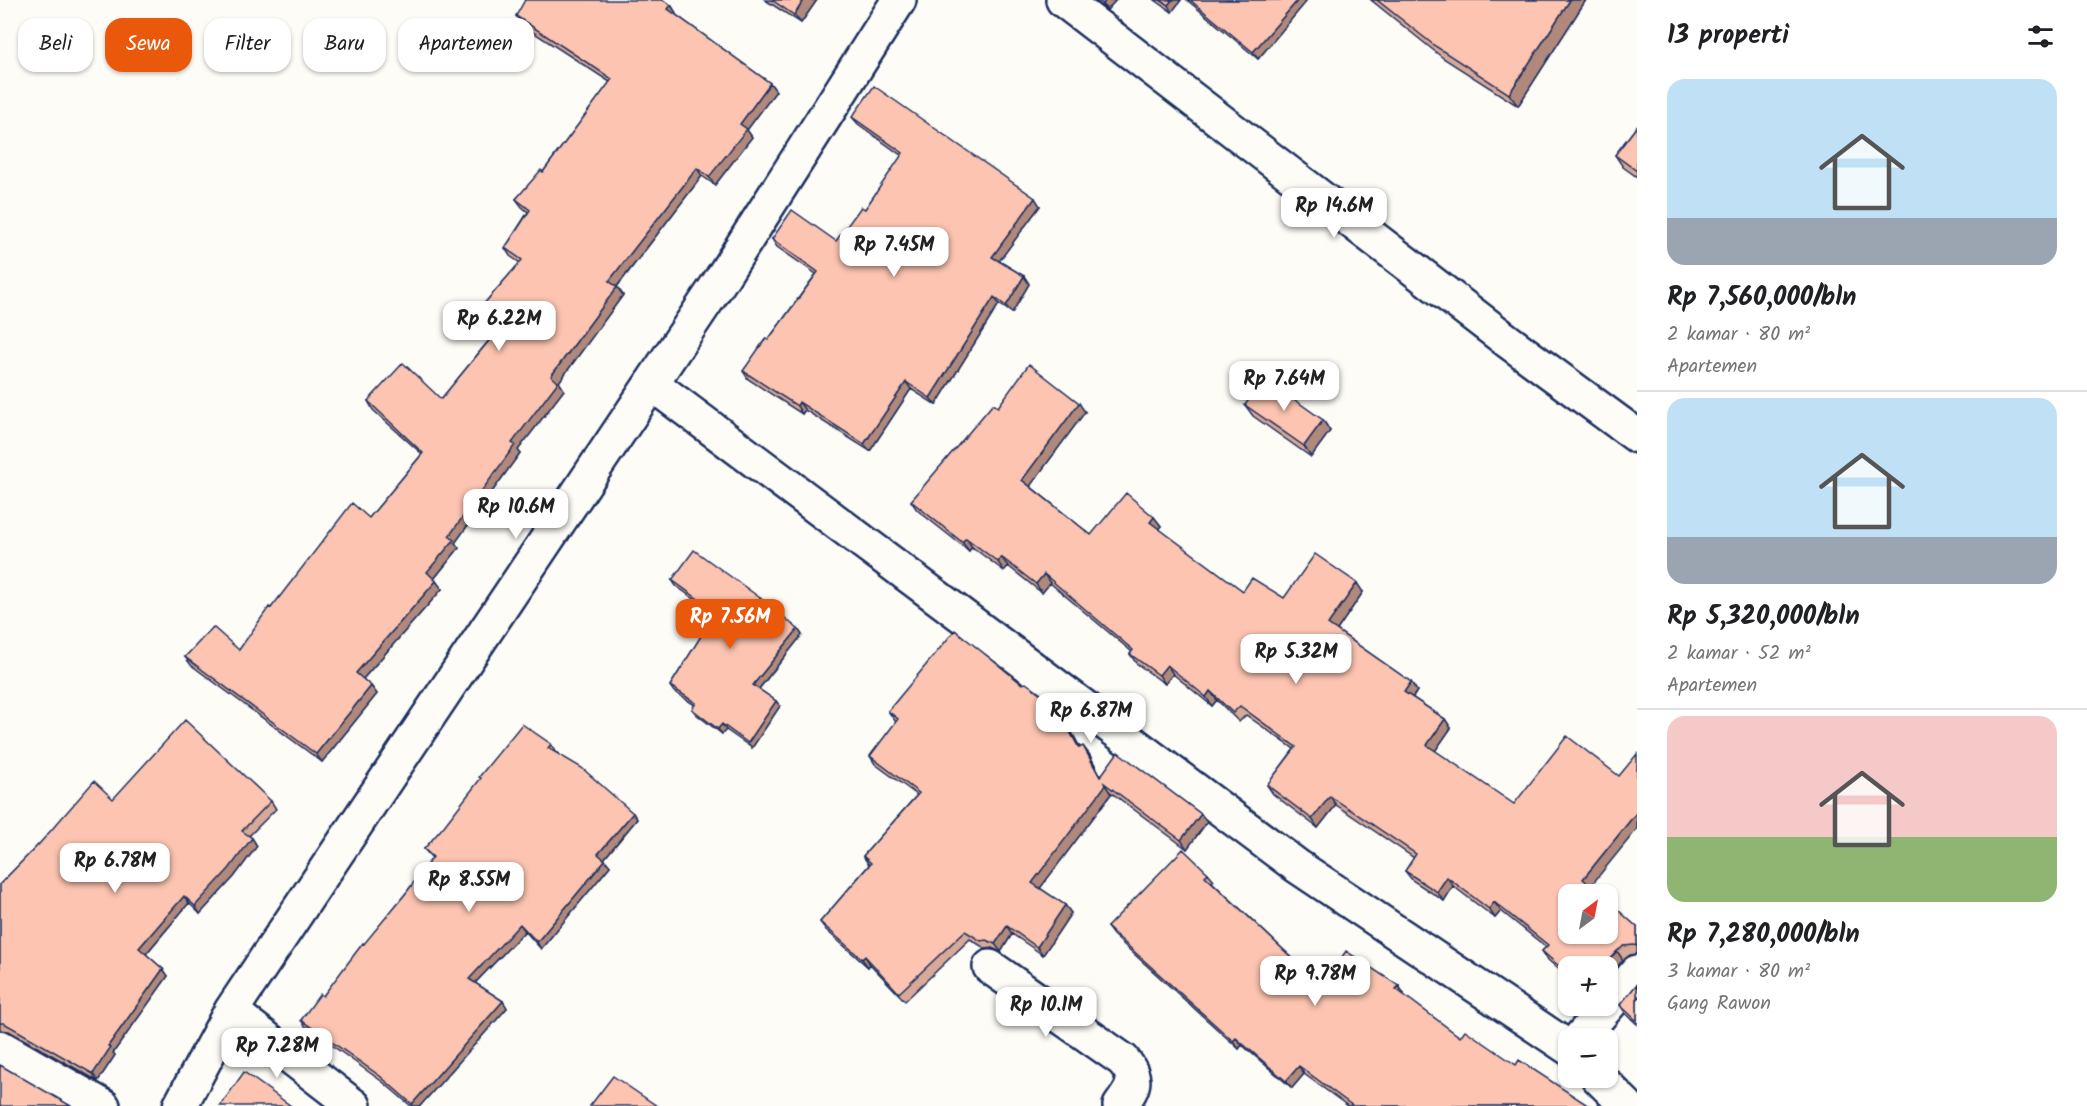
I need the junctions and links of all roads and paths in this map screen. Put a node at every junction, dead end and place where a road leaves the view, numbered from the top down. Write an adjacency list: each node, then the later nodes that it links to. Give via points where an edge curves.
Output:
1 (899, 0): 3 (street)
2 (1063, 0): 4 (street)
3 (652, 384): 7 (street); 9 (street, via 1297,866)
4 (1637, 436)
5 (990, 967): 15 (street, via 1123,1060 1134,1081)
6 (1637, 972): 8 (street)
7 (231, 1011): 13 (street); 14 (street)
8 (1589, 1028)
9 (1558, 1041)
10 (0, 1047): 12 (street)
11 (1609, 1088): 16 (street)
12 (103, 1106)
13 (180, 1106)
14 (354, 1106)
15 (1120, 1106)
16 (1627, 1106)

